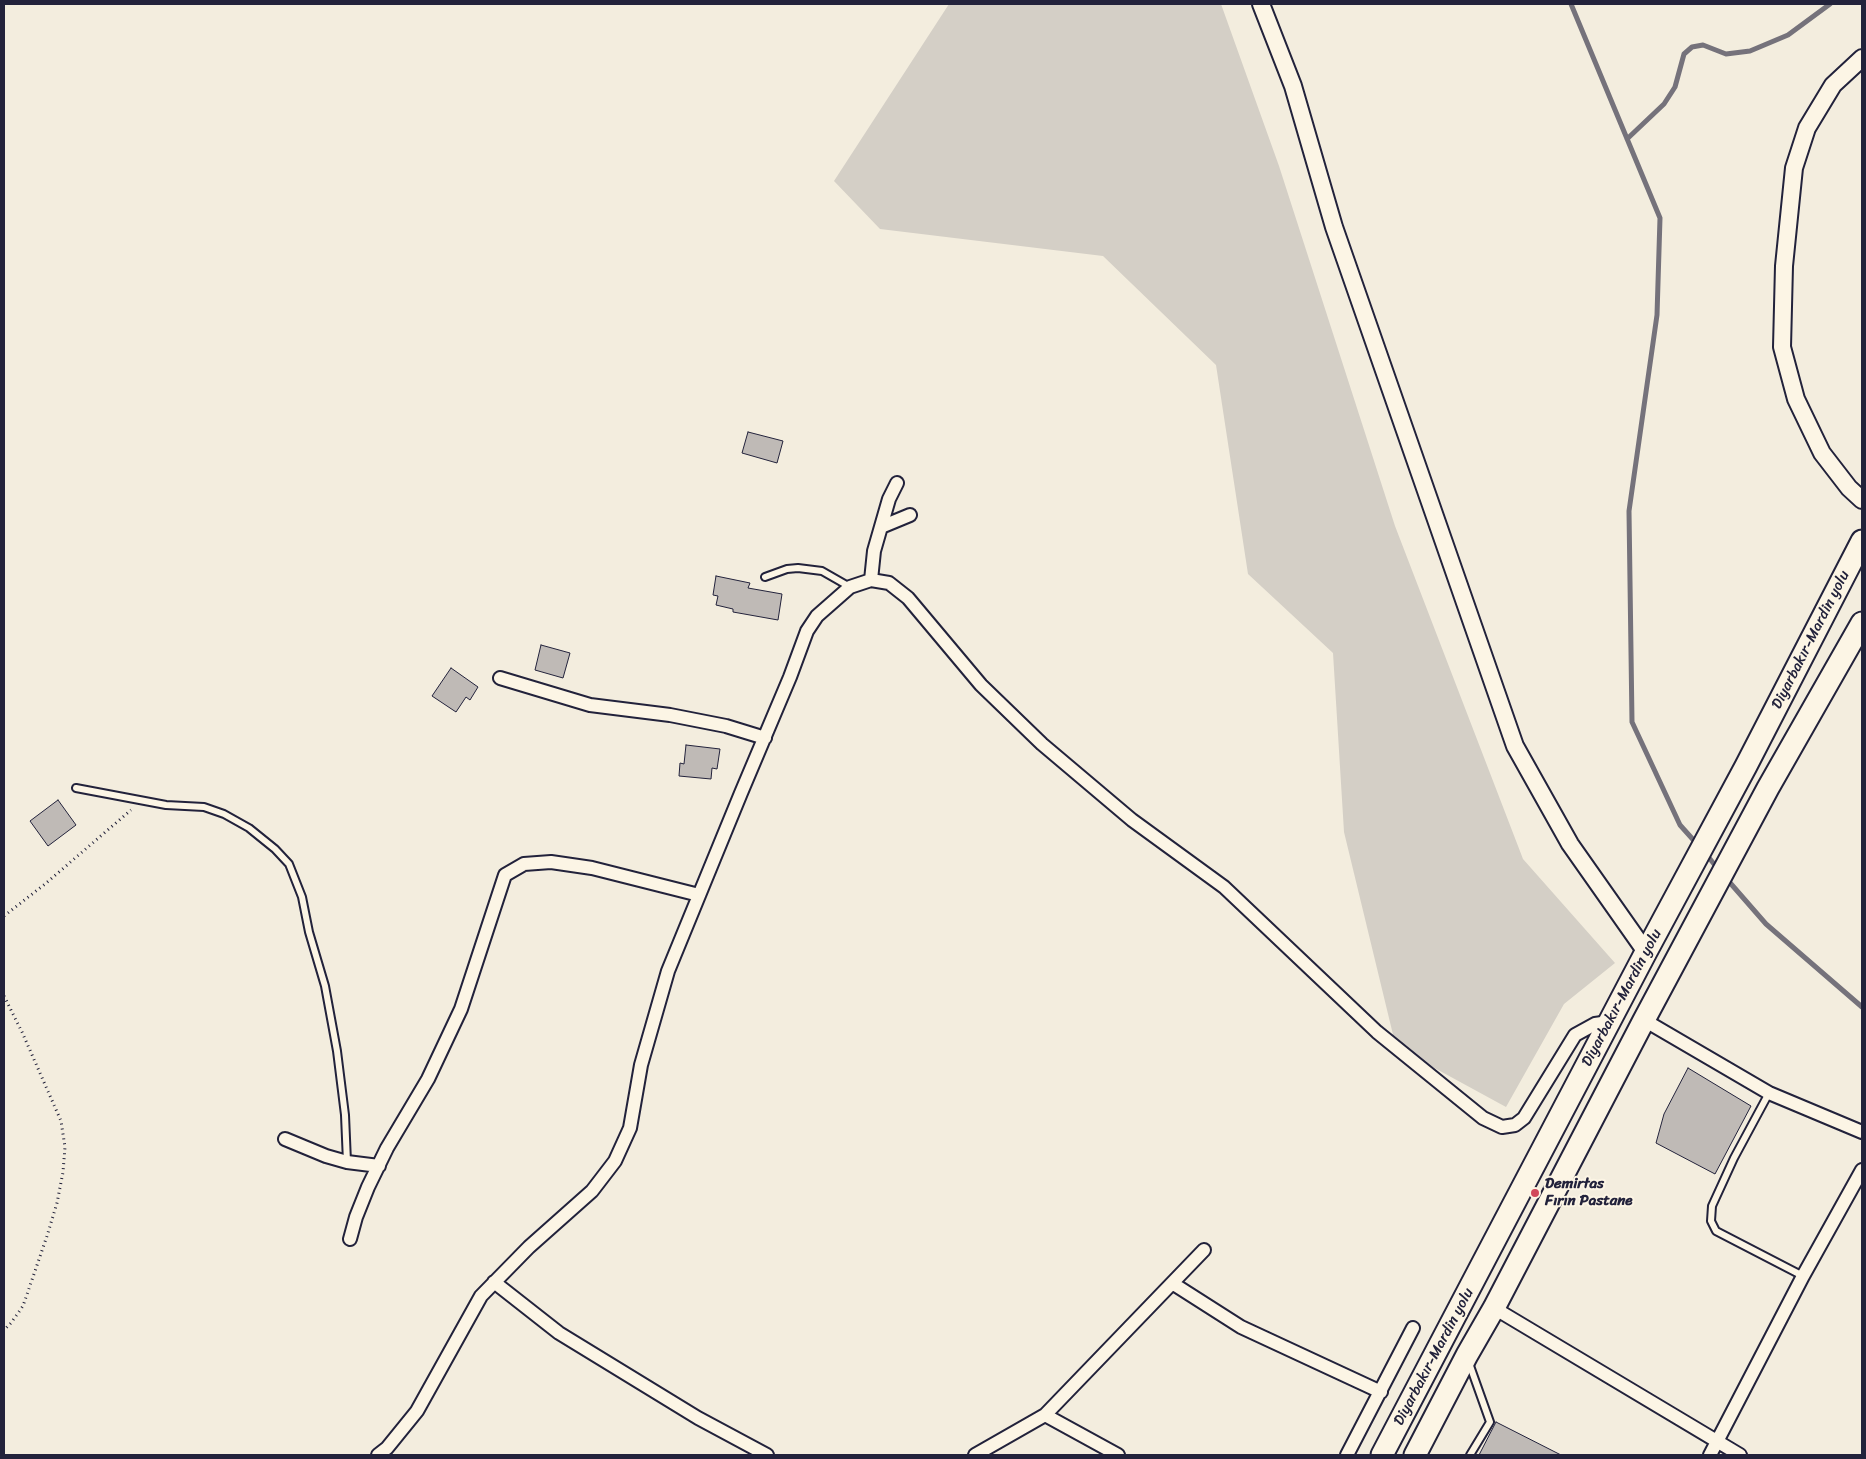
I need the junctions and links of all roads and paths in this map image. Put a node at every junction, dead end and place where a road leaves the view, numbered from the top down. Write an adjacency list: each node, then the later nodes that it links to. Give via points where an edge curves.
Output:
1 (1262, 4): 18 (street, via 1293,86 1334,228 1514,746 1570,844)
2 (1862, 58): 4 (street, via 1833,85 1807,128 1794,168 1784,266 1782,347 1796,399 1822,453)
3 (897, 483): 6 (street)
4 (1862, 500)
5 (910, 515): 6 (street)
6 (881, 526): 9 (street)
7 (1862, 541): 18 (highway, Diyarbakır-Mardin yolu)
8 (765, 577): 10 (lane, via 798,568 822,571)
9 (871, 580): 10 (street); 21 (street, via 889,584 908,598 981,684 1042,744 1132,820 1224,888 1377,1032 1483,1118 1502,1127 1524,1118 1575,1035 1595,1024)
10 (850, 587): 13 (street, via 817,616 807,631)
11 (1862, 623): 20 (highway, via 1768,788)
12 (500, 678): 13 (street, via 590,705 670,715)
13 (765, 738): 16 (street)
14 (76, 788): 15 (lane)
15 (143, 800): 17 (path); 25 (lane, via 204,807 224,814 250,828 289,864 302,897 325,986 344,1106)
16 (699, 895): 26 (street, via 592,868 551,862 524,864 505,875 461,1009 428,1079); 31 (street, via 668,971 641,1065 630,1128 615,1161 592,1191 528,1247)
17 (4, 916)
18 (1649, 947): 21 (highway, Diyarbakır-Mardin yolu)
19 (4, 996): 35 (path, via 61,1121 65,1147 57,1203 47,1236 23,1306)
20 (1644, 1020): 22 (street); 33 (highway)
21 (1609, 1022): 45 (highway, Diyarbakır-Mardin yolu)
22 (1769, 1093): 23 (street); 30 (lane, via 1712,1206 1711,1221 1716,1231)
23 (1862, 1132)
24 (285, 1139): 25 (street)
25 (347, 1162): 26 (street)
26 (378, 1166): 28 (street)
27 (1862, 1170): 30 (street)
28 (350, 1239)
29 (1204, 1250): 32 (street)
30 (1803, 1276): 39 (street)
31 (494, 1282): 40 (street, via 481,1296 417,1411); 41 (street, via 559,1333 698,1418)
32 (1172, 1283): 37 (street, via 1242,1327); 38 (street)
33 (1494, 1308): 36 (highway); 39 (street)
34 (1412, 1328): 37 (street)
35 (4, 1330)
36 (1466, 1355): 46 (highway); 47 (lane, via 1490,1422)
37 (1381, 1392): 44 (street)
38 (1045, 1415): 42 (street); 43 (street)
39 (1717, 1442): 48 (street); 49 (street)
40 (378, 1455)
41 (767, 1455)
42 (975, 1455)
43 (1118, 1455)
44 (1347, 1455)
45 (1382, 1455)
46 (1415, 1455)
47 (1470, 1455)
48 (1710, 1455)
49 (1740, 1455)

